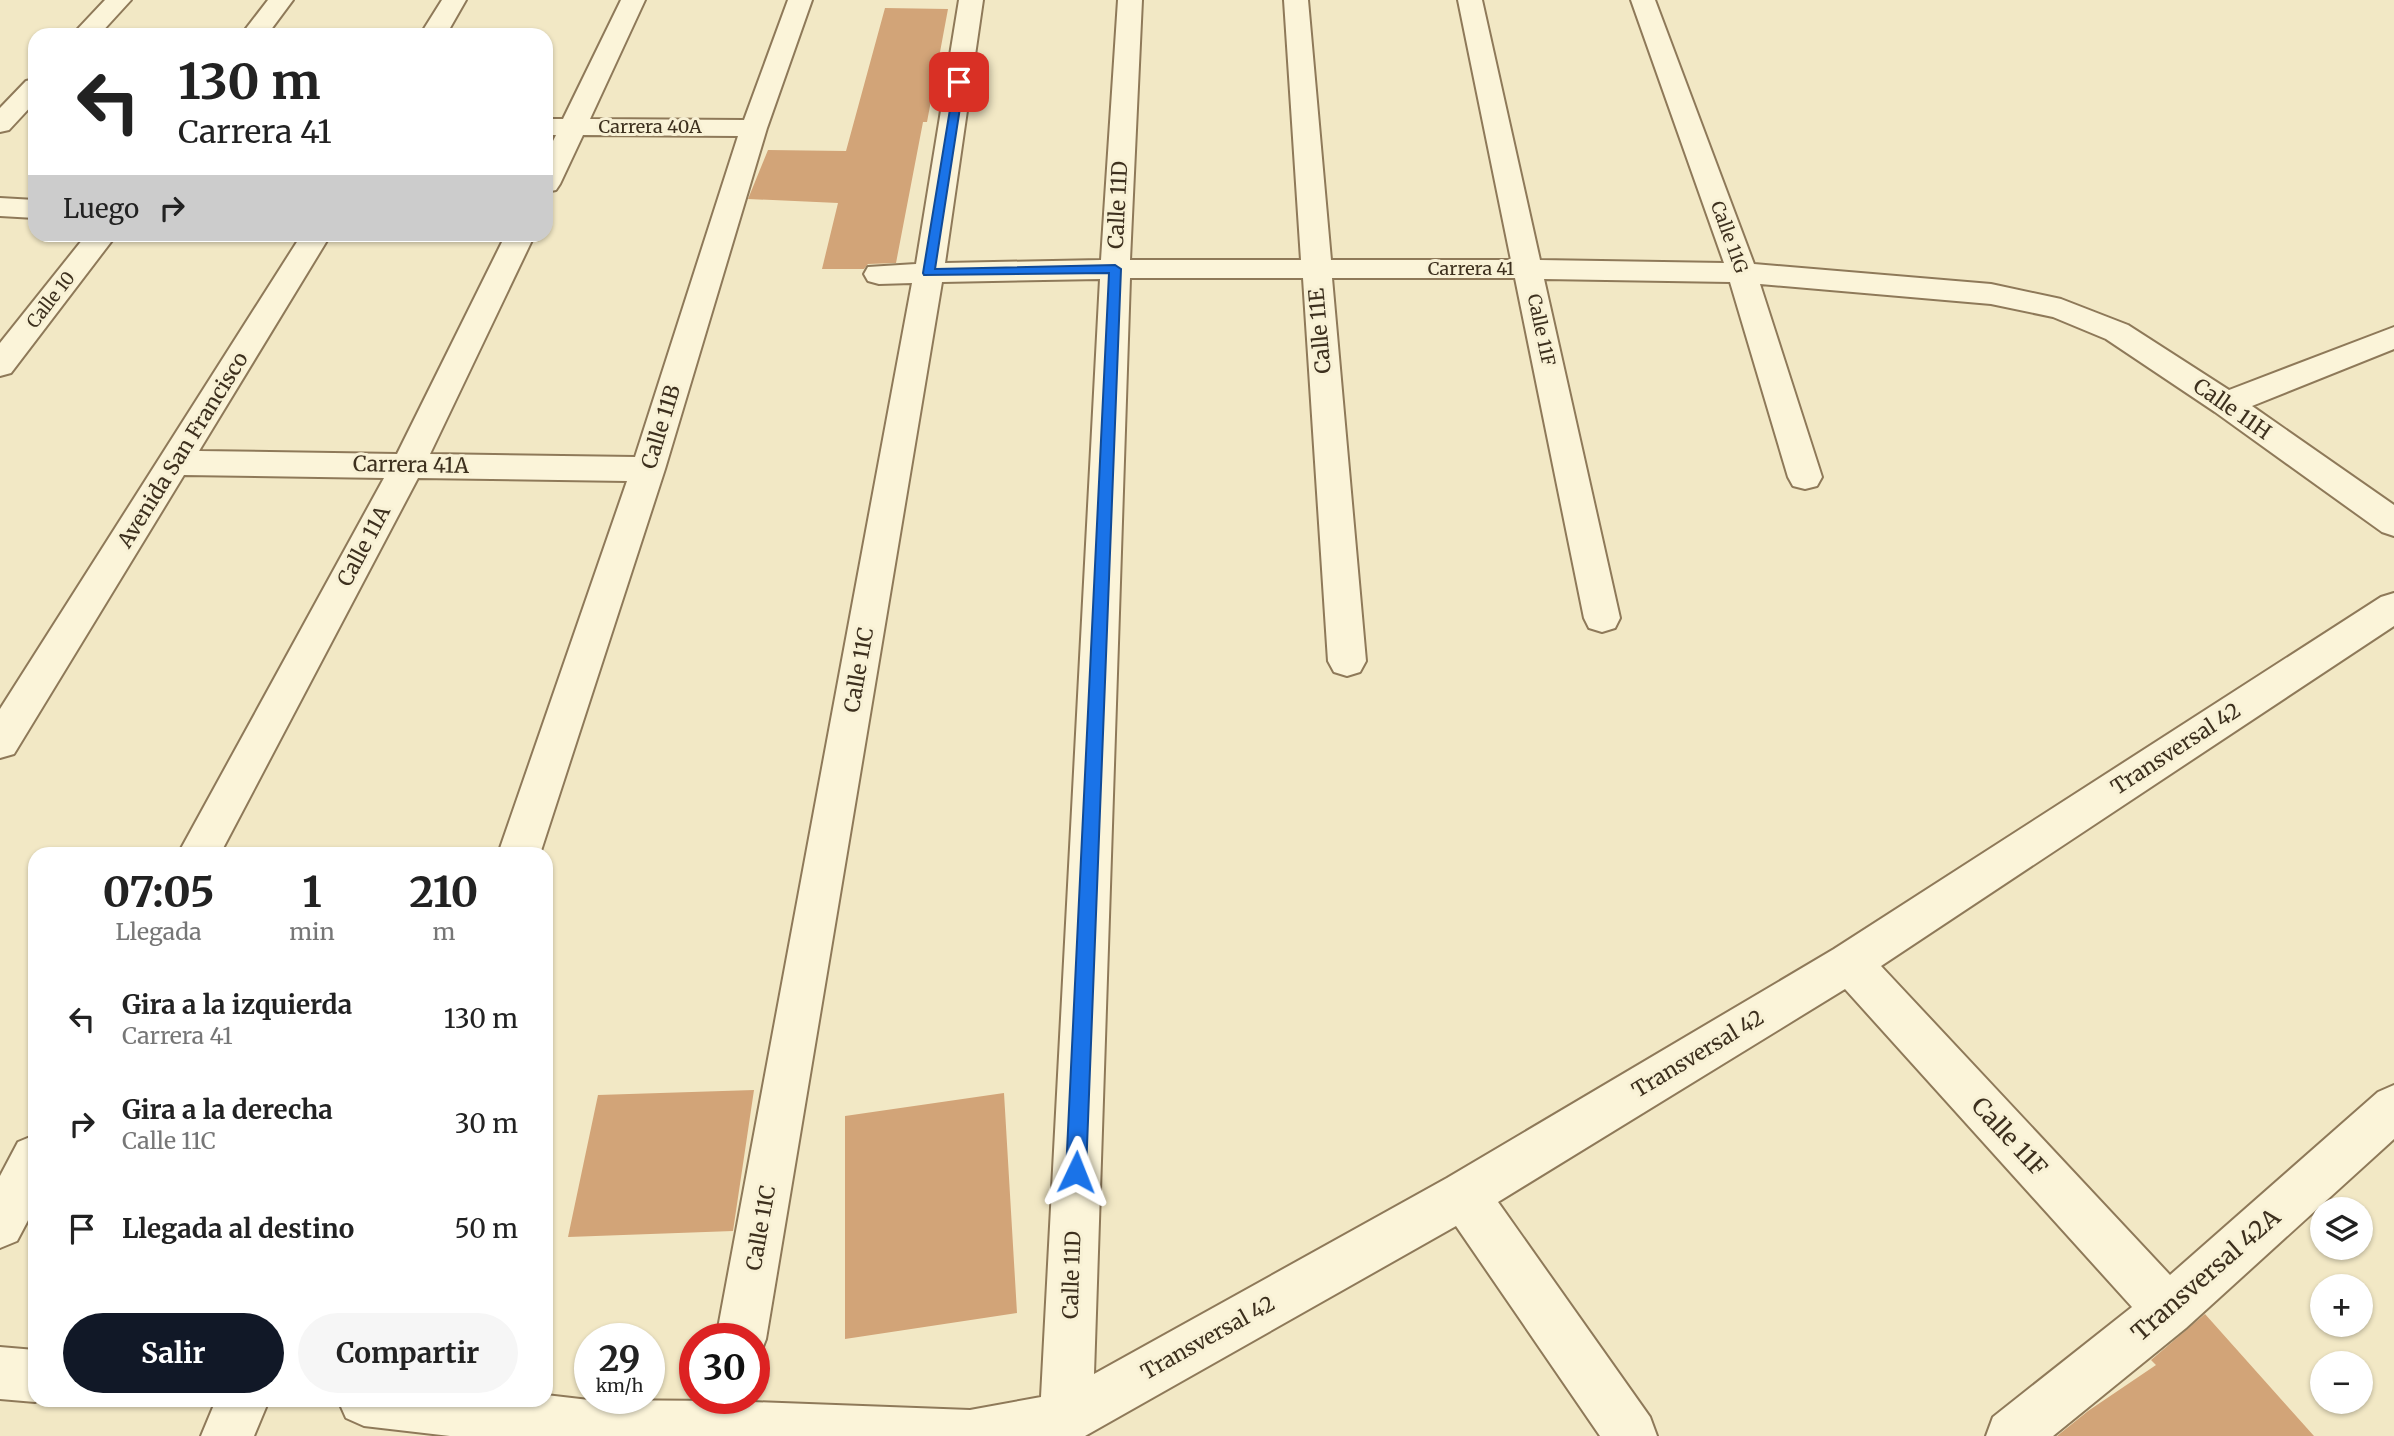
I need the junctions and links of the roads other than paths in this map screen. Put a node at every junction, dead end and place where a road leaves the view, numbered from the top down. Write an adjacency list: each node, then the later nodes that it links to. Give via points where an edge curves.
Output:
1 (118, 0): 11 (street)
2 (281, 0): 12 (street)
3 (454, 0): 13 (street)
4 (633, 0): 16 (street)
5 (800, 0): 18 (street, Calle 11B)
6 (971, 0): 28 (street, Calle 11C)
7 (1130, 0): 25 (street, Calle 11D)
8 (1296, 0): 27 (street, Calle 11E)
9 (1470, 0): 26 (street, Calle 11F)
10 (1643, 0): 29 (street, Calle 11G)
11 (92, 28)
12 (259, 28)
13 (437, 28)
14 (28, 95): 15 (street)
15 (0, 124)
16 (574, 126): 17 (street, Carrera 40A); 18 (street, Carrera 40A); 19 (street)
17 (553, 127)
18 (754, 128): 37 (street, Calle 11B)
19 (553, 170)
20 (0, 207): 21 (street)
21 (28, 209)
22 (97, 242): 33 (street, Calle 10)
23 (312, 242): 35 (street, Avenida San Francisco)
24 (517, 242): 36 (street, Calle 11A)
25 (1115, 269): 27 (street, Carrera 41); 28 (street, Carrera 41); 59 (street, Calle 11D)
26 (1528, 269): 27 (street, Carrera 41); 29 (street, Carrera 41); 41 (street, Calle 11F)
27 (1315, 270): 42 (street, Calle 11E)
28 (929, 273): 30 (street, Carrera 41); 52 (street, Calle 11C)
29 (1742, 273): 31 (street, Carrera 41, via 1991,293); 38 (street, Calle 11G)
30 (879, 274)
31 (2061, 309): 34 (street, Calle 11H, via 2117,332)
32 (2394, 337): 34 (street)
33 (0, 365)
34 (2226, 404): 39 (street, Calle 11H)
35 (174, 463): 36 (street, Carrera 41A); 43 (street, Avenida San Francisco)
36 (408, 465): 37 (street, Carrera 41A); 44 (street, Calle 11A)
37 (648, 469): 45 (street, Calle 11B)
38 (1805, 477)
39 (2394, 523)
40 (2394, 607): 46 (street, Transversal 42)
41 (1602, 618)
42 (1347, 661)
43 (0, 742)
44 (203, 847)
45 (521, 847)
46 (1849, 963): 49 (street, Transversal 42); 51 (street, Calle 11F)
47 (2394, 1108): 51 (street, Transversal 42A)
48 (28, 1172): 50 (street)
49 (1464, 1195): 59 (street, Transversal 42); 63 (street)
50 (0, 1224)
51 (2168, 1310): 64 (street, Transversal 42A)
52 (744, 1323)
53 (0, 1373): 54 (street)
54 (28, 1375)
55 (240, 1407): 61 (street)
56 (414, 1407): 60 (street, Transversal 42)
57 (713, 1414): 60 (street, Transversal 42)
58 (748, 1414): 62 (street, Transversal 42)
59 (1066, 1418): 62 (street, Transversal 42)
60 (587, 1431)
61 (227, 1436)
62 (970, 1436)
63 (1631, 1436)
64 (2012, 1436)

